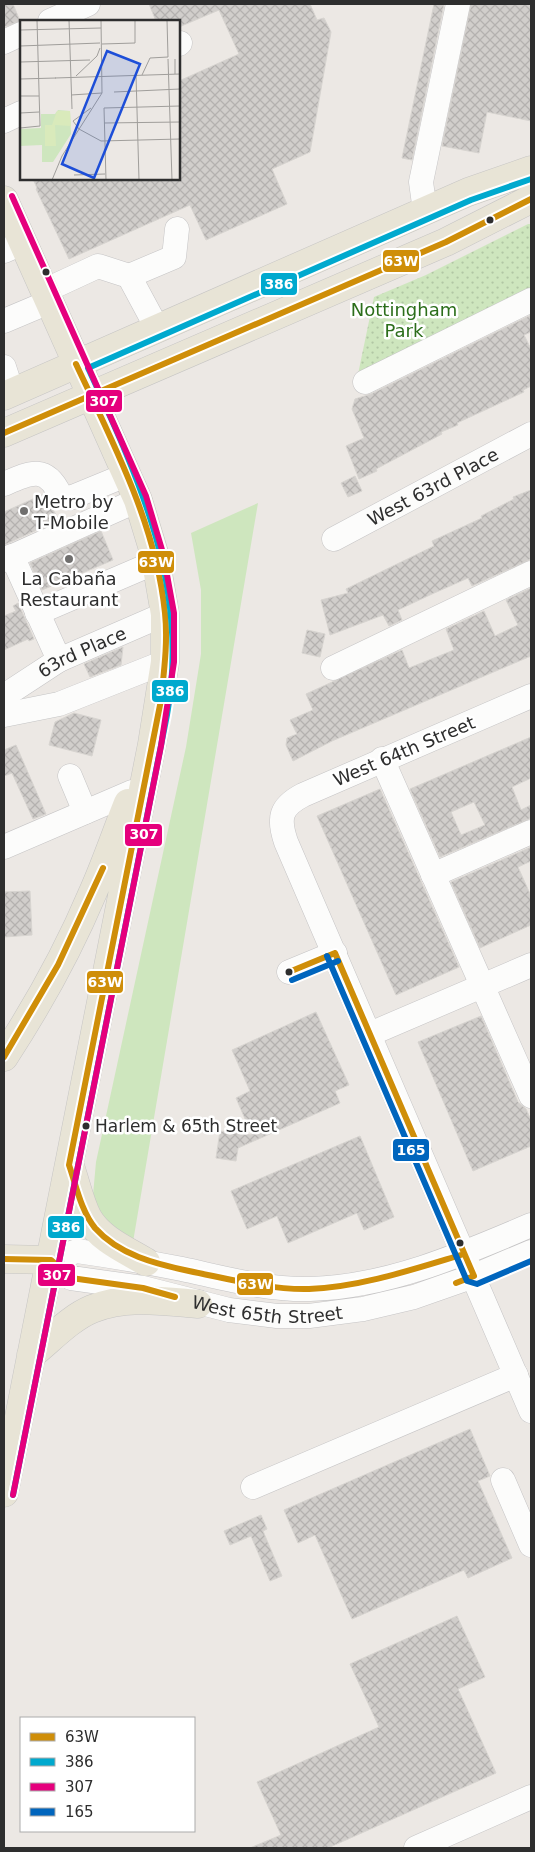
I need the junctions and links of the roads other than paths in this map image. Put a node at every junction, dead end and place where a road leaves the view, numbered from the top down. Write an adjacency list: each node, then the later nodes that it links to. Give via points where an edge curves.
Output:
1 (88, 4): 3 (street)
2 (458, 4): 11 (street, via 421,182)
3 (52, 20)
4 (20, 34): 5 (street)
5 (4, 42)
6 (20, 113): 7 (street)
7 (4, 121)
8 (531, 170): 11 (main road)
9 (4, 200): 13 (main road)
10 (531, 200): 22 (main road, via 446,242)
11 (425, 211): 18 (main road)
12 (177, 230): 14 (street, via 174,257)
13 (13, 247): 15 (main road)
14 (130, 276): 15 (street, via 98,266); 18 (street)
15 (46, 297): 17 (street); 19 (main road)
16 (531, 300): 20 (street)
17 (4, 319)
18 (157, 328): 19 (main road)
19 (76, 364): 21 (main road); 22 (main road)
20 (365, 382)
21 (7, 385)
22 (90, 395): 23 (main road); 25 (main road)
23 (4, 433)
24 (531, 434): 28 (street, West 63rd Place)
25 (126, 475): 26 (street, via 70,498 60,496 55,483 36,473); 27 (main road)
26 (4, 484)
27 (138, 500): 29 (street); 30 (main road)
28 (334, 539)
29 (8, 558): 32 (street)
30 (156, 562): 32 (street); 33 (main road)
31 (531, 573): 36 (street)
32 (37, 613): 34 (street)
33 (165, 614): 34 (street, 63rd Place); 35 (main road)
34 (59, 660): 37 (street, 63rd Place)
35 (165, 662): 39 (street, 63rd Place, via 59,704); 40 (main road)
36 (333, 668)
37 (4, 696)
38 (531, 696): 41 (street, West 64th Street)
39 (4, 715)
40 (152, 744): 43 (main road); 55 (main road)
41 (382, 760): 47 (street); 48 (street, West 64th Street, via 299,797 282,814 280,822)
42 (70, 776): 44 (street)
43 (132, 792): 44 (street); 53 (main road, via 93,892 66,950)
44 (85, 812): 46 (street)
45 (531, 832): 47 (street)
46 (4, 847)
47 (433, 875): 51 (street)
48 (335, 953): 50 (street); 52 (street)
49 (531, 965): 51 (street)
50 (289, 972)
51 (482, 986): 52 (street); 54 (street)
52 (370, 1034): 58 (street)
53 (4, 1057)
54 (531, 1096)
55 (70, 1165): 60 (main road); 61 (main road, via 87,1217 96,1229)
56 (531, 1225): 58 (street, West 65th Street)
57 (531, 1252): 62 (street, West 65th Street)
58 (464, 1254): 61 (street, West 65th Street, via 389,1277 310,1289 250,1284); 62 (street)
59 (4, 1259): 60 (main road)
60 (51, 1260): 61 (street, West 65th Street, via 77,1250); 63 (street, West 65th Street, via 72,1278 153,1290); 64 (main road)
61 (146, 1262)
62 (474, 1276): 63 (street, West 65th Street, via 393,1302 309,1316 277,1316); 65 (street)
63 (198, 1304): 64 (main road, via 142,1300 91,1309)
64 (31, 1355): 69 (main road)
65 (516, 1375): 66 (street); 68 (street)
66 (531, 1411)
67 (503, 1480): 70 (street)
68 (253, 1487)
69 (4, 1493)
70 (531, 1545)
71 (531, 1797): 72 (street)
72 (416, 1848)

